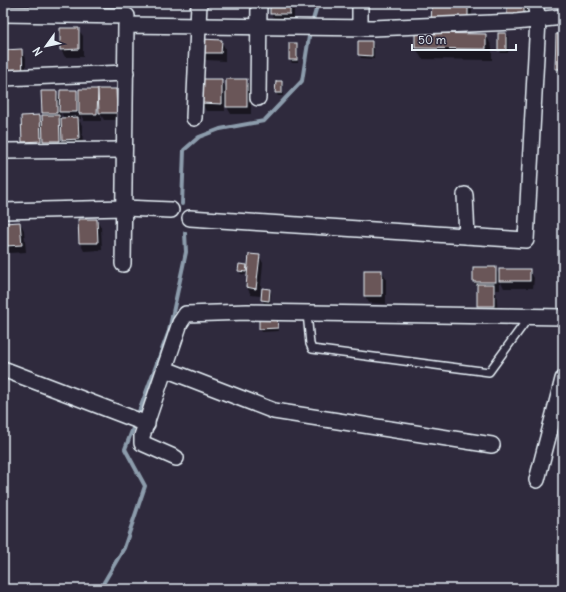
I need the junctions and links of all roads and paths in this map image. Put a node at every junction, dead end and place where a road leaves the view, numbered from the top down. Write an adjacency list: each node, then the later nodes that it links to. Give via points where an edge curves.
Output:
1 (199, 3): 9 (street)
2 (259, 3): 10 (street)
3 (360, 3): 11 (street)
4 (535, 3): 8 (street)
5 (3, 14): 6 (street)
6 (127, 15): 9 (street); 12 (street)
7 (563, 17): 8 (street)
8 (538, 20): 11 (street); 23 (street, via 526,240)
9 (198, 26): 10 (street); 15 (street)
10 (258, 27): 11 (street); 14 (street)
11 (360, 28)
12 (126, 73): 13 (street); 16 (street)
13 (3, 78)
14 (258, 98)
15 (194, 118)
16 (124, 150): 17 (street); 19 (street)
17 (3, 151)
18 (465, 195): 23 (street)
19 (124, 208): 20 (street); 21 (street); 24 (street)
20 (171, 210)
21 (3, 211)
22 (190, 218): 23 (street)
23 (467, 236)
24 (123, 264)
25 (307, 313): 26 (street); 26 (lane, via 312,349 489,372); 29 (street, via 186,314 180,323)
26 (529, 316): 27 (street)
27 (563, 317)
28 (3, 369): 31 (street)
29 (165, 370): 31 (street); 32 (street, via 274,411)
30 (563, 379): 34 (street)
31 (146, 424): 33 (street, via 142,443)
32 (492, 445)
33 (176, 458)
34 (537, 480)

